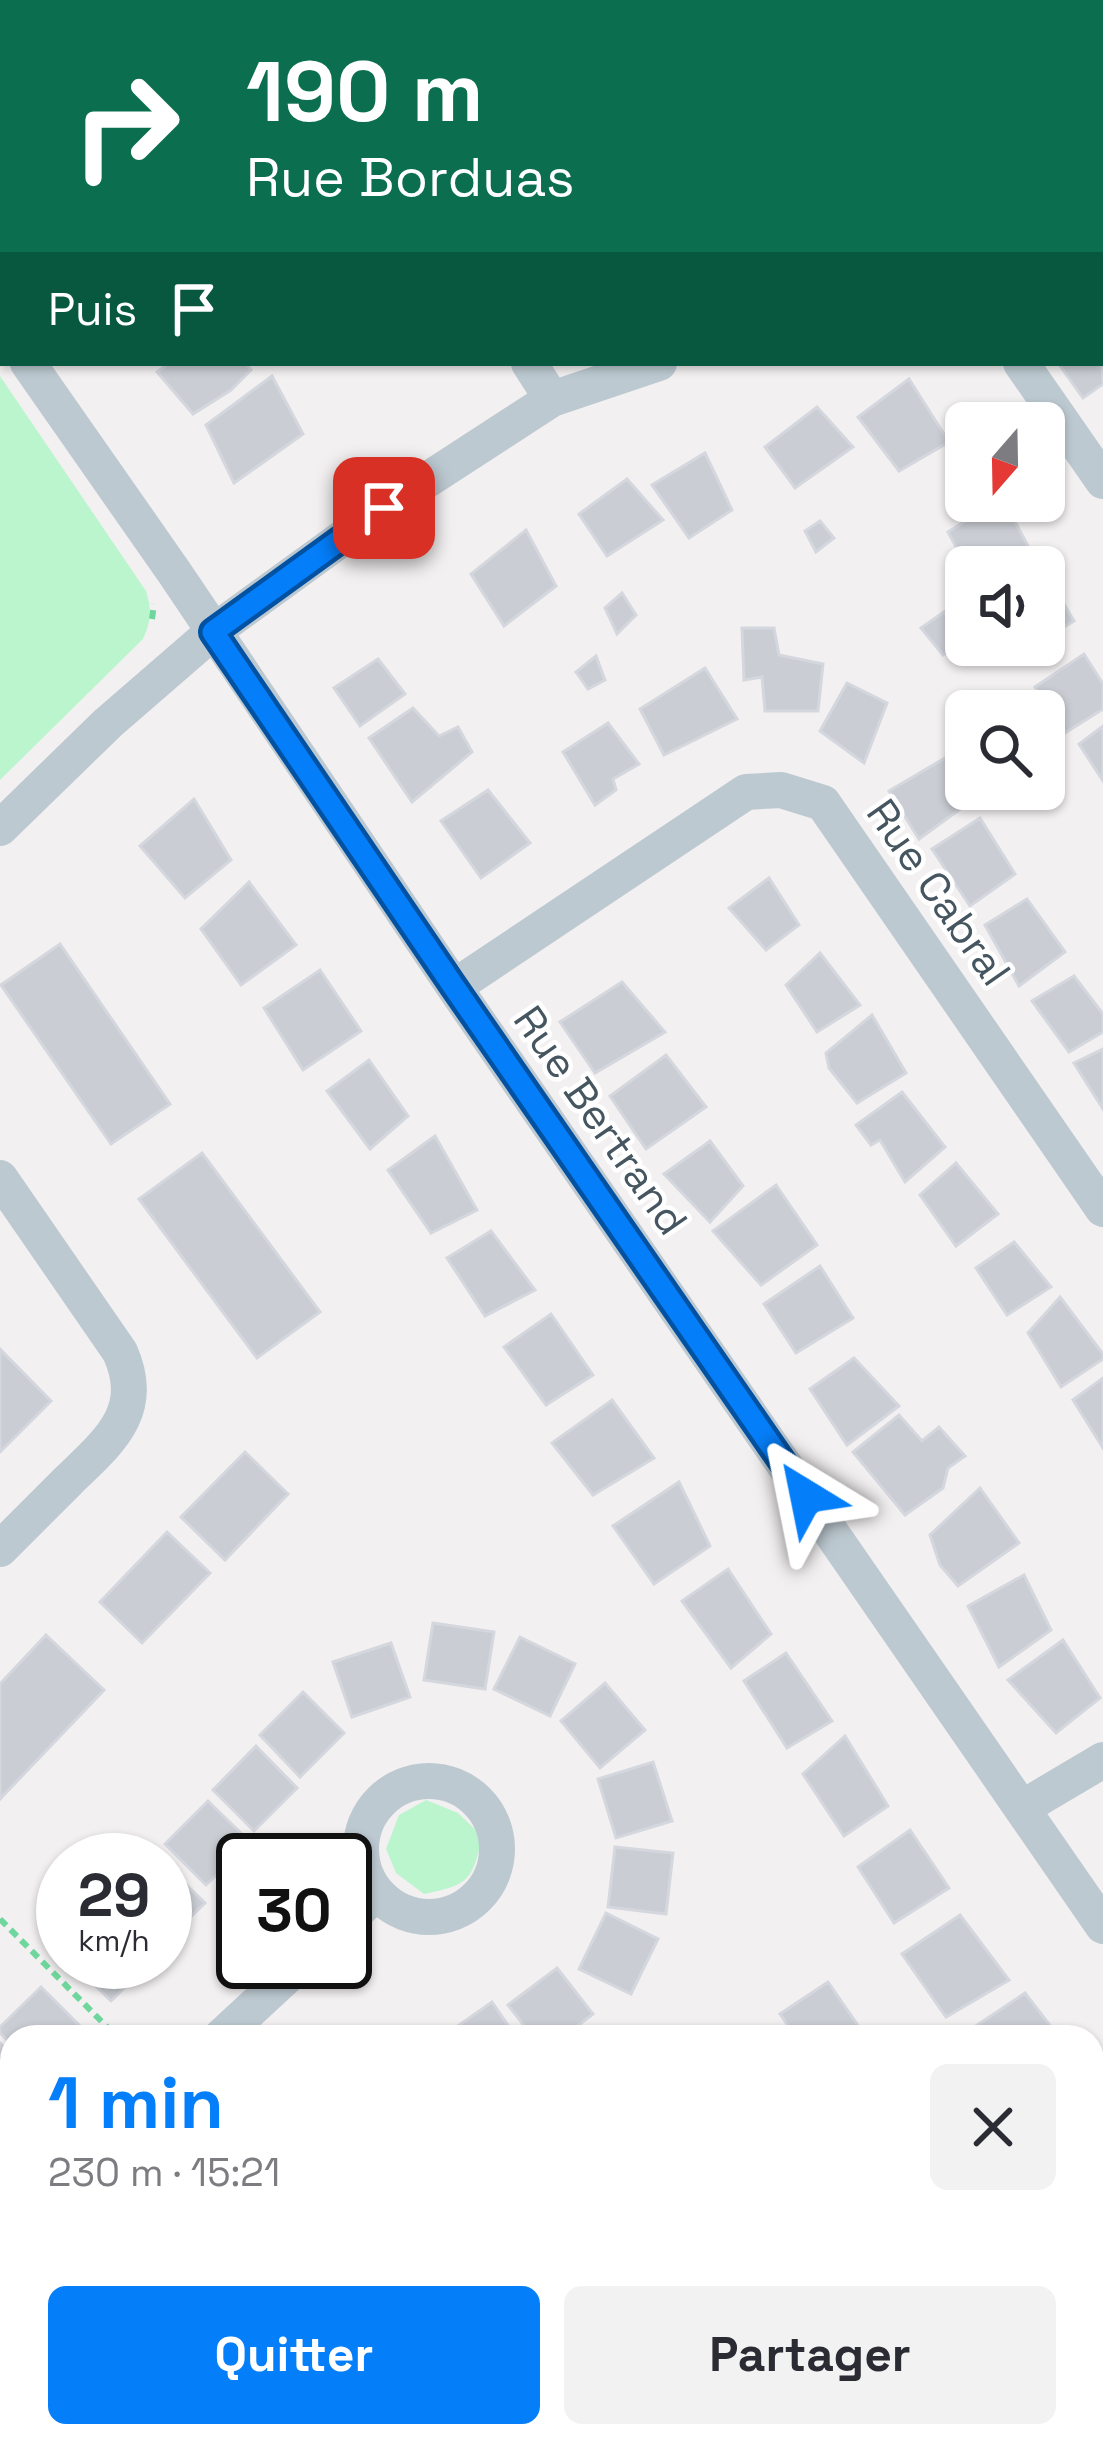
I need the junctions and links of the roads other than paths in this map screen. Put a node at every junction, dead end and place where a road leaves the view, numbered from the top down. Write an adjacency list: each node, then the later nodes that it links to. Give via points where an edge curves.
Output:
1 (30, 366): 7 (street, Rue Bertrand)
2 (531, 366): 5 (street)
3 (650, 366): 5 (street)
4 (1023, 366): 6 (street)
5 (552, 399): 7 (street)
6 (1103, 482)
7 (213, 632): 8 (street); 9 (street, Rue Bertrand)
8 (0, 828)
9 (454, 987): 11 (street, Rue Cabral, via 746,791 782,790 823,802); 14 (street, Rue Bertrand)
10 (0, 1178): 12 (street, via 120,1352 130,1395 114,1436)
11 (1103, 1209)
12 (0, 1549)
13 (1103, 1760): 14 (street)
14 (1022, 1808): 17 (street, Rue Bertrand)
15 (376, 1893): 16 (street)
16 (372, 1897)
17 (1103, 1925)
18 (272, 1989): 19 (street)
19 (233, 2025)

